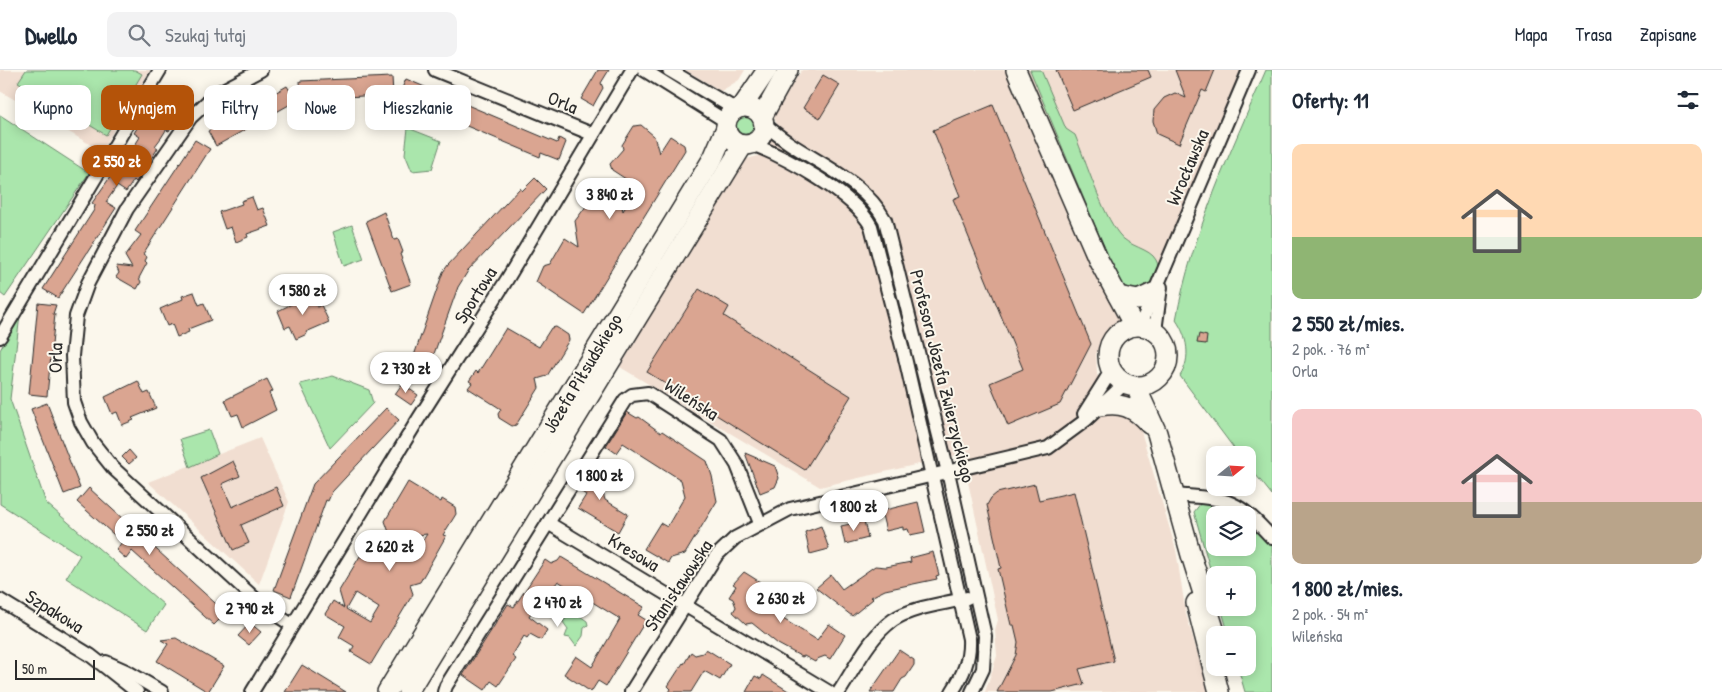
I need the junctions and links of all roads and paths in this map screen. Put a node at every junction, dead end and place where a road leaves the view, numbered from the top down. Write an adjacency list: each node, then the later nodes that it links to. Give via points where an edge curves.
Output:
1 (160, 70): 19 (street)
2 (262, 70): 35 (street, Orla, via 217,93 191,116 127,209 88,283 76,316 72,356 74,402 93,443 113,468 264,606)
3 (436, 70): 13 (street, Orla)
4 (632, 70): 13 (street, Sportowa)
5 (644, 70): 11 (street)
6 (668, 70): 11 (street)
7 (767, 70): 11 (street, Józefa Piłsudskiego)
8 (788, 70): 12 (street)
9 (1016, 70): 15 (street)
10 (1249, 70): 16 (street, Wrocławska)
11 (733, 117): 12 (street, via 754,108); 14 (street, via 732,139); 42 (street, Józefa Piłsudskiego, via 713,158)
12 (764, 121): 14 (street, via 760,138); 24 (street, Profesora Józefa Zwierzyckiego, via 780,138 861,189 885,220)
13 (592, 134): 35 (street, Sportowa, via 506,281)
14 (747, 144): 25 (street, Profesora Józefa Zwierzyckiego, via 778,155 850,200 868,220); 43 (street, Józefa Piłsudskiego)
15 (1099, 261): 17 (street); 18 (street)
16 (1157, 287): 17 (street, via 1138,300); 18 (street, Wrocławska)
17 (1118, 296): 18 (street)
18 (1137, 329): 20 (street, via 1110,345 1108,354); 20 (street, via 1166,345 1168,360 1165,370)
19 (0, 337)
20 (1131, 381): 21 (street, Stanisławowska); 22 (street); 23 (street)
21 (1100, 406): 22 (street, Stanisławowska); 23 (street, via 1118,404 1133,408)
22 (1072, 430): 24 (street, Stanisławowska, via 1048,448)
23 (1157, 433): 26 (street)
24 (948, 472): 25 (street, Stanisławowska); 31 (street, Profesora Józefa Zwierzyckiego)
25 (932, 476): 28 (street, Stanisławowska, via 790,509); 33 (street, Profesora Józefa Zwierzyckiego)
26 (1174, 495): 29 (street, via 1234,503 1251,515); 30 (street)
27 (548, 522): 28 (street, Wileńska, via 625,400 640,392 648,393 721,440 737,465); 34 (street, Kresowa); 44 (street, Wileńska)
28 (760, 523): 34 (street, Stanisławowska, via 716,556)
29 (1272, 538)
30 (1191, 555): 36 (street); 50 (street, via 1197,613)
31 (977, 596): 33 (street); 49 (street, Profesora Józefa Zwierzyckiego, via 985,652 983,668)
32 (0, 600): 37 (street, Szpakowa)
33 (960, 600): 47 (street, via 893,620 875,637); 48 (street, Profesora Józefa Zwierzyckiego, via 970,650 963,676)
34 (684, 604): 45 (street, Stanisławowska); 46 (street, Kresowa)
35 (292, 625): 41 (street, Sportowa)
36 (1213, 626)
37 (90, 655): 39 (street, Szpakowa); 40 (street, Szpakowa)
38 (1227, 676): 51 (street)
39 (137, 692)
40 (162, 692)
41 (252, 692)
42 (387, 692)
43 (408, 692)
44 (444, 692)
45 (631, 692)
46 (829, 692)
47 (839, 692)
48 (952, 692)
49 (972, 692)
50 (1219, 692)
51 (1232, 692)

